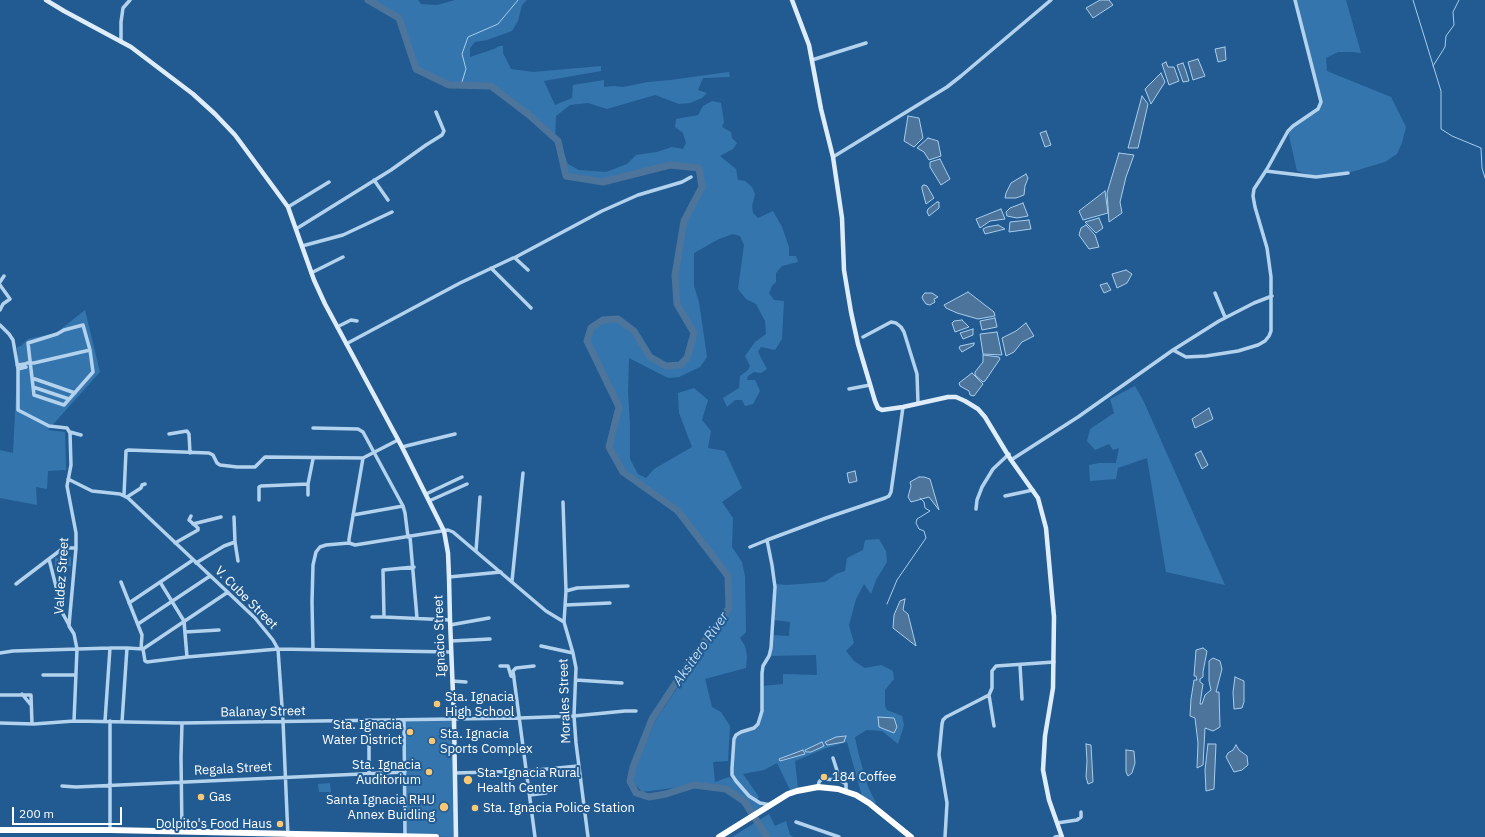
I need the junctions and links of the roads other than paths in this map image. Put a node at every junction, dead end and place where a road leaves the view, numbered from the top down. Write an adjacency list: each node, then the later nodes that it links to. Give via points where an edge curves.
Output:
1 (46, 0): 6 (street, Ignacio Street)
2 (130, 0): 6 (street, via 123,8)
3 (792, 0): 8 (street)
4 (1051, 0): 10 (street, via 947,87)
5 (1295, 0): 11 (street, via 1321,102 1318,109 1290,129)
6 (121, 42): 17 (street, Ignacio Street, via 183,86 222,121)
7 (866, 43): 8 (street)
8 (812, 60): 10 (street)
9 (436, 112): 14 (street, via 444,131 442,136)
10 (833, 157): 44 (street, via 842,218 844,270 858,344)
11 (1266, 171): 12 (street, via 1316,177); 30 (street, via 1257,183 1253,196 1267,248)
12 (1348, 174)
13 (691, 177): 22 (street, via 638,195 602,211)
14 (374, 180): 16 (street); 19 (street)
15 (329, 182): 17 (street)
16 (388, 200)
17 (288, 207): 19 (street, Ignacio Street)
18 (392, 212): 20 (street, via 343,235)
19 (296, 229): 20 (street, Ignacio Street)
20 (302, 246): 25 (street, Ignacio Street)
21 (343, 257): 25 (street)
22 (514, 258): 23 (street); 24 (street)
23 (491, 268): 31 (street); 38 (street)
24 (528, 270)
25 (311, 273): 36 (street, Ignacio Street)
26 (4, 276): 27 (street)
27 (0, 282)
28 (0, 285): 32 (street, via 10,299)
29 (1214, 293): 33 (street)
30 (1272, 296): 33 (street); 40 (street, via 1271,331 1258,345 1238,351 1197,357 1186,357)
31 (531, 308)
32 (0, 310)
33 (1225, 318): 40 (street)
34 (357, 321): 36 (street, via 351,320)
35 (0, 325): 42 (street, via 13,340)
36 (337, 327): 38 (street, Ignacio Street)
37 (863, 337): 49 (street, via 892,322 901,327 917,374)
38 (346, 344): 56 (street, Ignacio Street)
39 (90, 350): 41 (street); 41 (street, via 83,325 29,342); 47 (street, via 94,371)
40 (1173, 350): 63 (street, via 1078,417)
41 (29, 365): 42 (street); 43 (street)
42 (18, 367): 52 (street, via 18,410 49,426 67,428)
43 (32, 378): 45 (street); 47 (street)
44 (870, 385): 46 (street); 50 (street, via 878,408 890,410)
45 (33, 387): 48 (street); 48 (street, via 34,396 64,406)
46 (849, 389)
47 (75, 393): 48 (street)
48 (69, 400)
49 (918, 403): 50 (street); 60 (street, via 948,397 965,401 985,417)
50 (903, 407): 88 (street, via 889,496)
51 (313, 428): 59 (street, via 360,430)
52 (70, 432): 55 (street); 66 (street, Valdez Street, via 71,465)
53 (169, 434): 58 (street, via 187,432)
54 (455, 434): 57 (street)
55 (81, 435)
56 (398, 440): 57 (street, Ignacio Street); 59 (street)
57 (402, 447): 71 (street, Ignacio Street)
58 (190, 452): 62 (street, via 209,453 218,464 237,467 255,468 266,457); 73 (street, via 127,450)
59 (374, 452): 61 (street); 79 (street)
60 (1008, 454): 63 (street); 80 (street, via 993,469 979,494)
61 (363, 458): 62 (street); 81 (street)
62 (312, 459): 68 (street)
63 (1011, 460): 70 (street)
64 (523, 473): 102 (street)
65 (462, 477): 71 (street)
66 (68, 479): 73 (street, via 92,491); 93 (street, Valdez Street)
67 (145, 484): 73 (street)
68 (308, 484): 72 (street); 76 (street, via 261,486)
69 (467, 484): 77 (street)
70 (1033, 490): 74 (street); 137 (street, via 1038,498 1046,528 1054,617)
71 (426, 494): 77 (street, Ignacio Street)
72 (308, 495)
73 (125, 496): 90 (street, V. Cube Street)
74 (1004, 496)
75 (480, 497): 94 (street)
76 (259, 500)
77 (429, 501): 86 (street, Ignacio Street)
78 (563, 502): 107 (street)
79 (403, 506): 81 (street); 87 (street)
80 (976, 509)
81 (353, 515): 91 (street)
82 (191, 516): 85 (street, via 188,520)
83 (221, 517): 85 (street)
84 (234, 517): 89 (street)
85 (193, 524): 90 (street, via 198,530)
86 (444, 531): 87 (street); 94 (street, via 453,532); 101 (street, Ignacio Street)
87 (409, 537): 91 (street, via 355,545); 98 (street)
88 (767, 540): 92 (street); 182 (street, via 775,587 771,648 762,673 762,711 758,724 736,735 734,739 732,775 749,796)
89 (235, 542): 96 (street); 97 (street)
90 (175, 543): 96 (street, V. Cube Street)
91 (349, 543): 132 (street, via 326,545 316,552 312,588)
92 (750, 547)
93 (76, 548): 95 (street, via 62,549); 121 (street, Valdez Street)
94 (476, 551): 99 (street)
95 (49, 559): 105 (street); 121 (street, via 63,614)
96 (194, 561): 100 (street, V. Cube Street); 104 (street)
97 (238, 561)
98 (414, 567): 114 (street, via 383,570); 115 (street)
99 (501, 572): 101 (street); 102 (street)
100 (210, 576): 108 (street, V. Cube Street); 109 (street)
101 (449, 577): 118 (street, Ignacio Street)
102 (512, 581): 119 (street, via 546,611)
103 (121, 582): 110 (street)
104 (160, 582): 109 (street); 110 (street)
105 (16, 584)
106 (628, 586): 107 (street, via 577,588)
107 (566, 591): 112 (street)
108 (228, 592): 117 (street); 131 (street, V. Cube Street, via 266,630)
109 (172, 601): 117 (street); 120 (street)
110 (129, 603): 120 (street)
111 (610, 604): 112 (street)
112 (566, 605): 119 (street)
113 (372, 617): 114 (street)
114 (384, 617): 115 (street)
115 (417, 618): 118 (street)
116 (489, 618): 118 (street)
117 (184, 621): 123 (street); 130 (street)
118 (450, 622): 125 (street, Ignacio Street)
119 (564, 622): 135 (street, Morales Street)
120 (138, 624): 130 (street, via 142,635)
121 (69, 626): 129 (street, Valdez Street, via 74,634)
122 (219, 630): 123 (street)
123 (185, 632): 136 (street)
124 (490, 639): 125 (street)
125 (451, 640): 134 (street, Ignacio Street)
126 (541, 646): 135 (street)
127 (110, 648): 128 (street); 129 (street); 160 (street)
128 (126, 648): 130 (street); 162 (street)
129 (77, 649): 133 (street); 141 (street, Valdez Street)
130 (142, 649): 136 (street, via 147,662)
131 (278, 649): 132 (street); 136 (street); 161 (street, V. Cube Street)
132 (313, 649): 134 (street)
133 (0, 652)
134 (451, 652): 145 (street, Ignacio Street)
135 (573, 654): 144 (street, Morales Street)
136 (187, 657)
137 (1054, 662): 138 (street); 185 (street, via 1043,770)
138 (1020, 665): 150 (street, via 993,668); 151 (street)
139 (500, 666): 143 (street, via 508,666 511,676)
140 (534, 666): 143 (street, via 514,669)
141 (75, 675): 142 (street); 159 (street, Valdez Street)
142 (43, 676)
143 (514, 677): 155 (street)
144 (576, 680): 147 (street); 154 (street, Morales Street)
145 (452, 681): 146 (street); 156 (street, Ignacio Street)
146 (466, 682)
147 (622, 683)
148 (22, 694): 149 (street); 152 (street); 152 (street, via 31,695)
149 (0, 695)
150 (989, 695): 166 (street); 199 (street, via 946,717 942,724 939,755 947,803)
151 (1022, 699)
152 (31, 705): 165 (street)
153 (636, 711): 154 (street, Balanay Street)
154 (574, 716): 155 (street, Balanay Street); 168 (street, Morales Street)
155 (520, 718): 156 (street, Balanay Street); 169 (street)
156 (454, 719): 158 (street, Balanay Street); 172 (street, Ignacio Street)
157 (369, 720): 158 (street, Balanay Street); 161 (street, Balanay Street); 171 (street)
158 (404, 720): 170 (street)
159 (74, 721): 160 (street, Balanay Street); 165 (street, Balanay Street)
160 (108, 721): 162 (street, Balanay Street); 176 (street)
161 (283, 721): 164 (street, Balanay Street); 173 (street, V. Cube Street)
162 (122, 722): 164 (street, Balanay Street)
163 (0, 723): 165 (street, Balanay Street)
164 (182, 723): 175 (street)
165 (32, 724)
166 (994, 726)
167 (833, 758): 174 (street)
168 (578, 766): 169 (street); 195 (street, Morales Street)
169 (527, 770): 172 (street); 181 (street)
170 (405, 772): 171 (street, Regala Street); 191 (street)
171 (369, 774): 173 (street, Regala Street)
172 (455, 774): 193 (street, Ignacio Street)
173 (285, 777): 175 (street, Regala Street); 189 (street, V. Cube Street)
174 (840, 780): 178 (street, via 822,779); 179 (street, via 846,784)
175 (182, 782): 176 (street, Regala Street); 188 (street)
176 (111, 785): 177 (street, Regala Street); 187 (street)
177 (62, 786)
178 (818, 787): 179 (highway); 182 (highway, via 797,791)
179 (846, 791): 198 (highway, via 869,803)
180 (546, 793): 181 (street)
181 (530, 795): 194 (street)
182 (770, 806): 196 (highway)
183 (1081, 812): 185 (street, via 1081,817 1076,820)
184 (796, 822): 197 (street)
185 (1057, 823): 201 (street)
186 (0, 830): 187 (highway)
187 (110, 830): 188 (highway)
188 (182, 832): 189 (highway)
189 (288, 835): 190 (highway)
190 (371, 836): 191 (highway)
191 (405, 837): 192 (highway)
192 (436, 837)
193 (456, 837)
194 (535, 837)
195 (588, 837)
196 (719, 837)
197 (839, 837)
198 (911, 837)
199 (945, 837)
200 (1055, 837): 201 (street)
201 (1062, 837)

